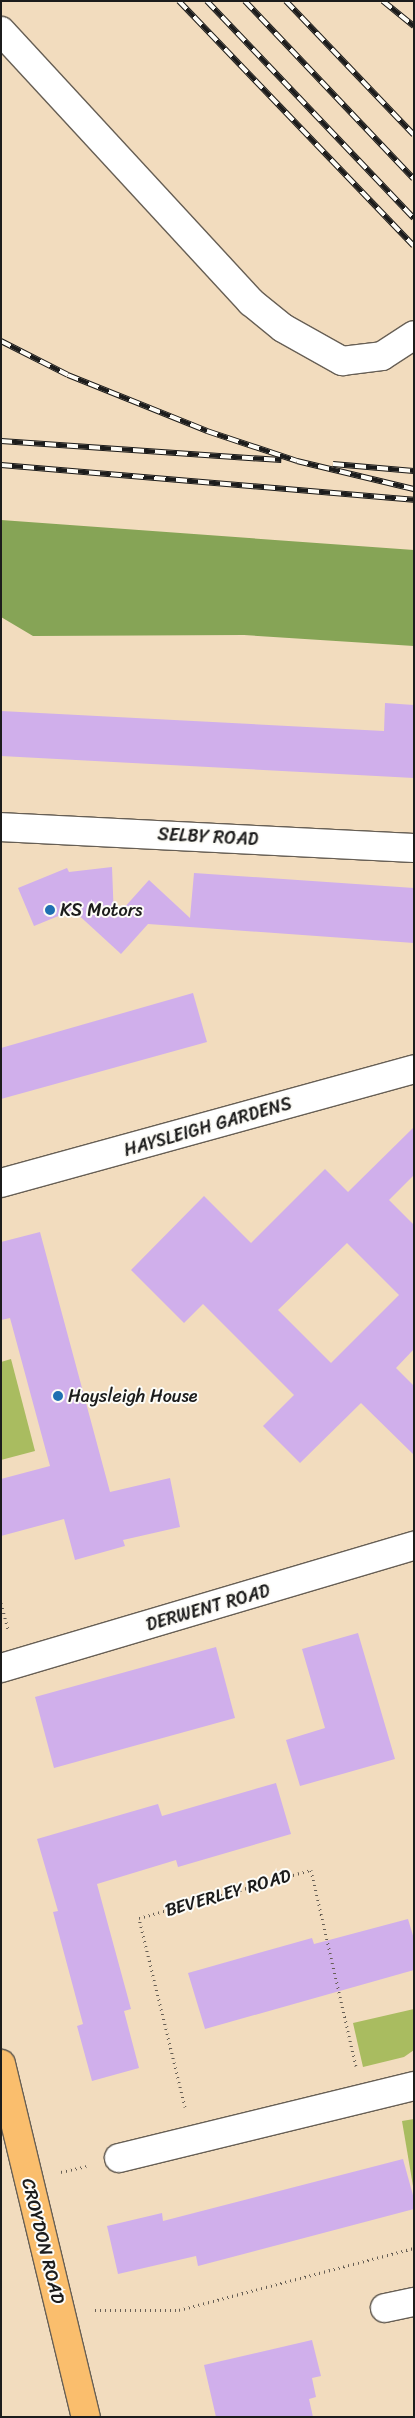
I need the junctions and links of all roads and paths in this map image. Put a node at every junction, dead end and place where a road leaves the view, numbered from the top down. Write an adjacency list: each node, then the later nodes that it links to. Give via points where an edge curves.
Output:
1 (1, 31): 2 (street, via 251,302 283,328 342,361 382,356)
2 (414, 335)
3 (1, 827): 4 (street, SELBY ROAD)
4 (414, 848)
5 (414, 1069): 6 (street, HAYSLEIGH GARDENS)
6 (1, 1183)
7 (414, 1546): 8 (street, DERWENT ROAD)
8 (1, 1668)
9 (1, 2064): 14 (main road, CROYDON ROAD)
10 (414, 2086): 11 (street)
11 (364, 2098): 12 (street); 12 (path, BEVERLEY ROAD, via 311,1870 139,1918)
12 (193, 2139): 13 (street)
13 (119, 2158): 14 (path)
14 (28, 2180): 17 (main road, CROYDON ROAD)
15 (414, 2248): 17 (path, via 179,2310)
16 (414, 2302): 18 (street)
17 (59, 2308): 19 (main road, CROYDON ROAD)
18 (385, 2308)
19 (86, 2417)

